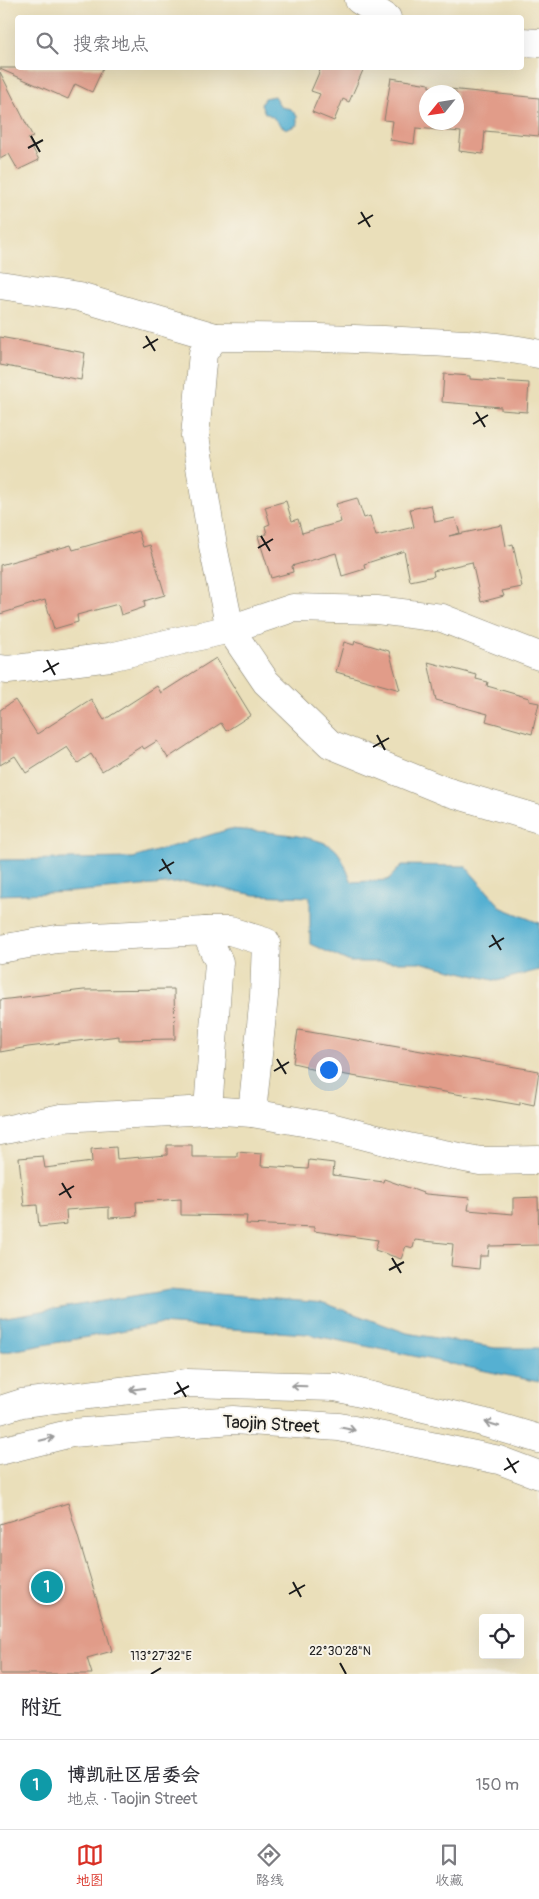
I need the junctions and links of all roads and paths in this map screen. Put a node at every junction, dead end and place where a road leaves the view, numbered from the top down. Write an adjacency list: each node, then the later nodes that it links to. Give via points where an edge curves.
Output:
1 (358, 0): 2 (street)
2 (382, 15)
3 (524, 42): 4 (street)
4 (539, 43)
5 (0, 285): 6 (street, via 79,297)
6 (215, 337): 7 (street, via 315,337 446,343); 8 (street, via 203,353 195,436)
7 (539, 354)
8 (230, 629): 9 (street, via 292,608 377,610 442,618); 10 (street, via 110,657); 11 (street, via 266,682 330,744 445,791)
9 (539, 656)
10 (0, 669)
11 (539, 819)
12 (205, 932): 13 (street, via 57,939); 14 (street, via 219,962); 15 (street, via 230,930 266,942)
13 (0, 949)
14 (208, 1110): 15 (street); 16 (street, via 61,1118)
15 (252, 1113): 17 (street, via 331,1127 480,1161)
16 (0, 1131)
17 (539, 1160)
18 (0, 1410): 19 (street, one-way to 18, via 335,1387 187,1383 22,1403)
19 (539, 1438)
20 (0, 1451): 21 (street, Taojin Street, one-way to 21, via 72,1433 233,1420 340,1428 499,1460)
21 (539, 1475)

